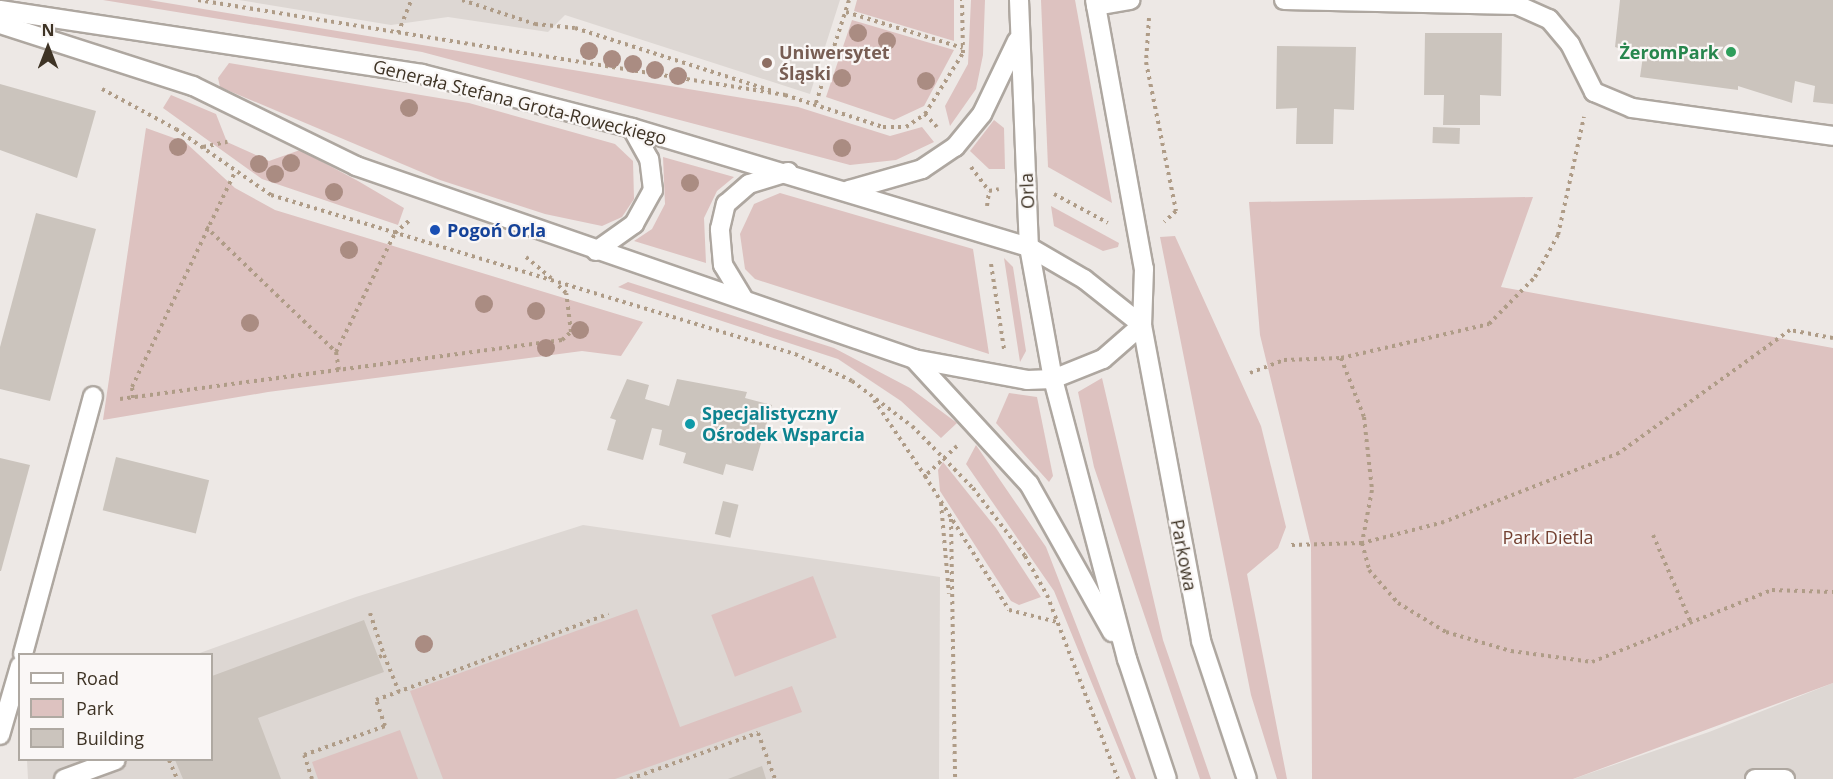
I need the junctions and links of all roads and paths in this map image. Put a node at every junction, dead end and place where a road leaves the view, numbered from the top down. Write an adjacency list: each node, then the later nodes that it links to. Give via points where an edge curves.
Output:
1 (198, 0): 12 (path)
2 (411, 0): 12 (path)
3 (463, 0): 17 (path, via 535,24 575,28)
4 (849, 0): 10 (path)
5 (1019, 0): 13 (street, Orla)
6 (1130, 0): 8 (street)
7 (1284, 0): 16 (street, via 1517,4 1549,19 1570,44)
8 (1095, 3): 42 (street, via 1144,269)
9 (0, 10): 21 (street, Generała Stefana Grota-Roweckiego, via 422,74)
10 (846, 12): 15 (path); 19 (path)
11 (0, 24): 37 (street, via 193,86 356,166)
12 (398, 33): 17 (path)
13 (1019, 37): 28 (street, via 999,86 955,147 922,169); 36 (street, Orla)
14 (1149, 44): 32 (path, via 1146,62 1176,211 1174,218)
15 (963, 48)
16 (1594, 92): 22 (street, via 1632,108); 46 (path, via 1581,125 1558,235 1535,277 1489,324)
17 (785, 95): 19 (path)
18 (120, 98): 24 (path)
19 (816, 103): 20 (path, via 884,127 906,127)
20 (925, 114)
21 (632, 128): 26 (street, Generała Stefana Grota-Roweckiego); 37 (street, via 649,159 653,190 634,224)
22 (1833, 136)
23 (227, 142): 24 (path)
24 (202, 147): 25 (path)
25 (235, 172): 33 (path); 35 (path, via 271,195)
26 (788, 172): 28 (street, Generała Stefana Grota-Roweckiego); 41 (street, via 749,184 726,204 720,229 723,265)
27 (1005, 189): 30 (path, via 989,191)
28 (849, 190): 36 (street, Generała Stefana Grota-Roweckiego)
29 (1049, 192): 34 (path)
30 (987, 207)
31 (410, 220): 35 (path)
32 (1159, 222)
33 (206, 227): 44 (path); 53 (path, via 132,387)
34 (1119, 229)
35 (395, 233): 40 (path); 44 (path)
36 (1029, 247): 42 (street, Generała Stefana Grota-Roweckiego, via 1084,279); 50 (street, Orla)
37 (596, 251): 41 (street)
38 (990, 253): 47 (path)
39 (526, 257): 40 (path)
40 (554, 280): 48 (path, via 566,293 570,322 571,332 562,340); 51 (path, via 795,354)
41 (743, 298): 45 (street)
42 (1142, 325): 50 (street, via 1103,358); 84 (street, Parkowa, via 1201,641)
43 (1833, 338): 59 (path, via 1790,330 1620,453 1444,522)
44 (336, 352): 48 (path)
45 (914, 358): 50 (street, via 1027,380); 70 (street, via 1029,484)
46 (1341, 358): 49 (path, via 1284,360); 59 (path, via 1364,417 1370,469 1372,490)
47 (1006, 360)
48 (339, 370): 53 (path)
49 (1250, 373)
50 (1053, 379): 70 (street)
51 (866, 391): 54 (path); 55 (path, via 898,428)
52 (93, 396): 53 (path); 67 (street)
53 (133, 398)
54 (944, 459): 55 (path); 65 (path, via 987,504 1025,556)
55 (925, 476): 56 (path)
56 (940, 502): 57 (path); 62 (path)
57 (951, 518): 62 (path); 65 (path, via 1009,610)
58 (1653, 535): 66 (path)
59 (1362, 543): 60 (path); 66 (path, via 1369,570 1398,603 1446,632 1511,651 1592,662)
60 (1291, 545)
61 (1833, 592): 66 (path, via 1772,590)
62 (951, 608): 81 (path)
63 (370, 613): 68 (path)
64 (609, 614): 72 (path)
65 (1057, 622): 82 (path)
66 (1691, 623)
67 (23, 653)
68 (384, 655): 69 (path); 72 (path)
69 (379, 657)
70 (1127, 659): 83 (street)
71 (18, 673): 73 (street)
72 (399, 692): 78 (path, via 376,700 385,726 304,755)
73 (0, 735)
74 (111, 761): 76 (street)
75 (170, 761): 77 (path)
76 (64, 779)
77 (177, 779)
78 (312, 779)
79 (630, 779): 80 (path, via 758,733)
80 (775, 779)
81 (955, 779)
82 (1118, 779)
83 (1167, 779)
84 (1247, 779)
85 (1755, 779): 86 (street)
86 (1785, 779)

